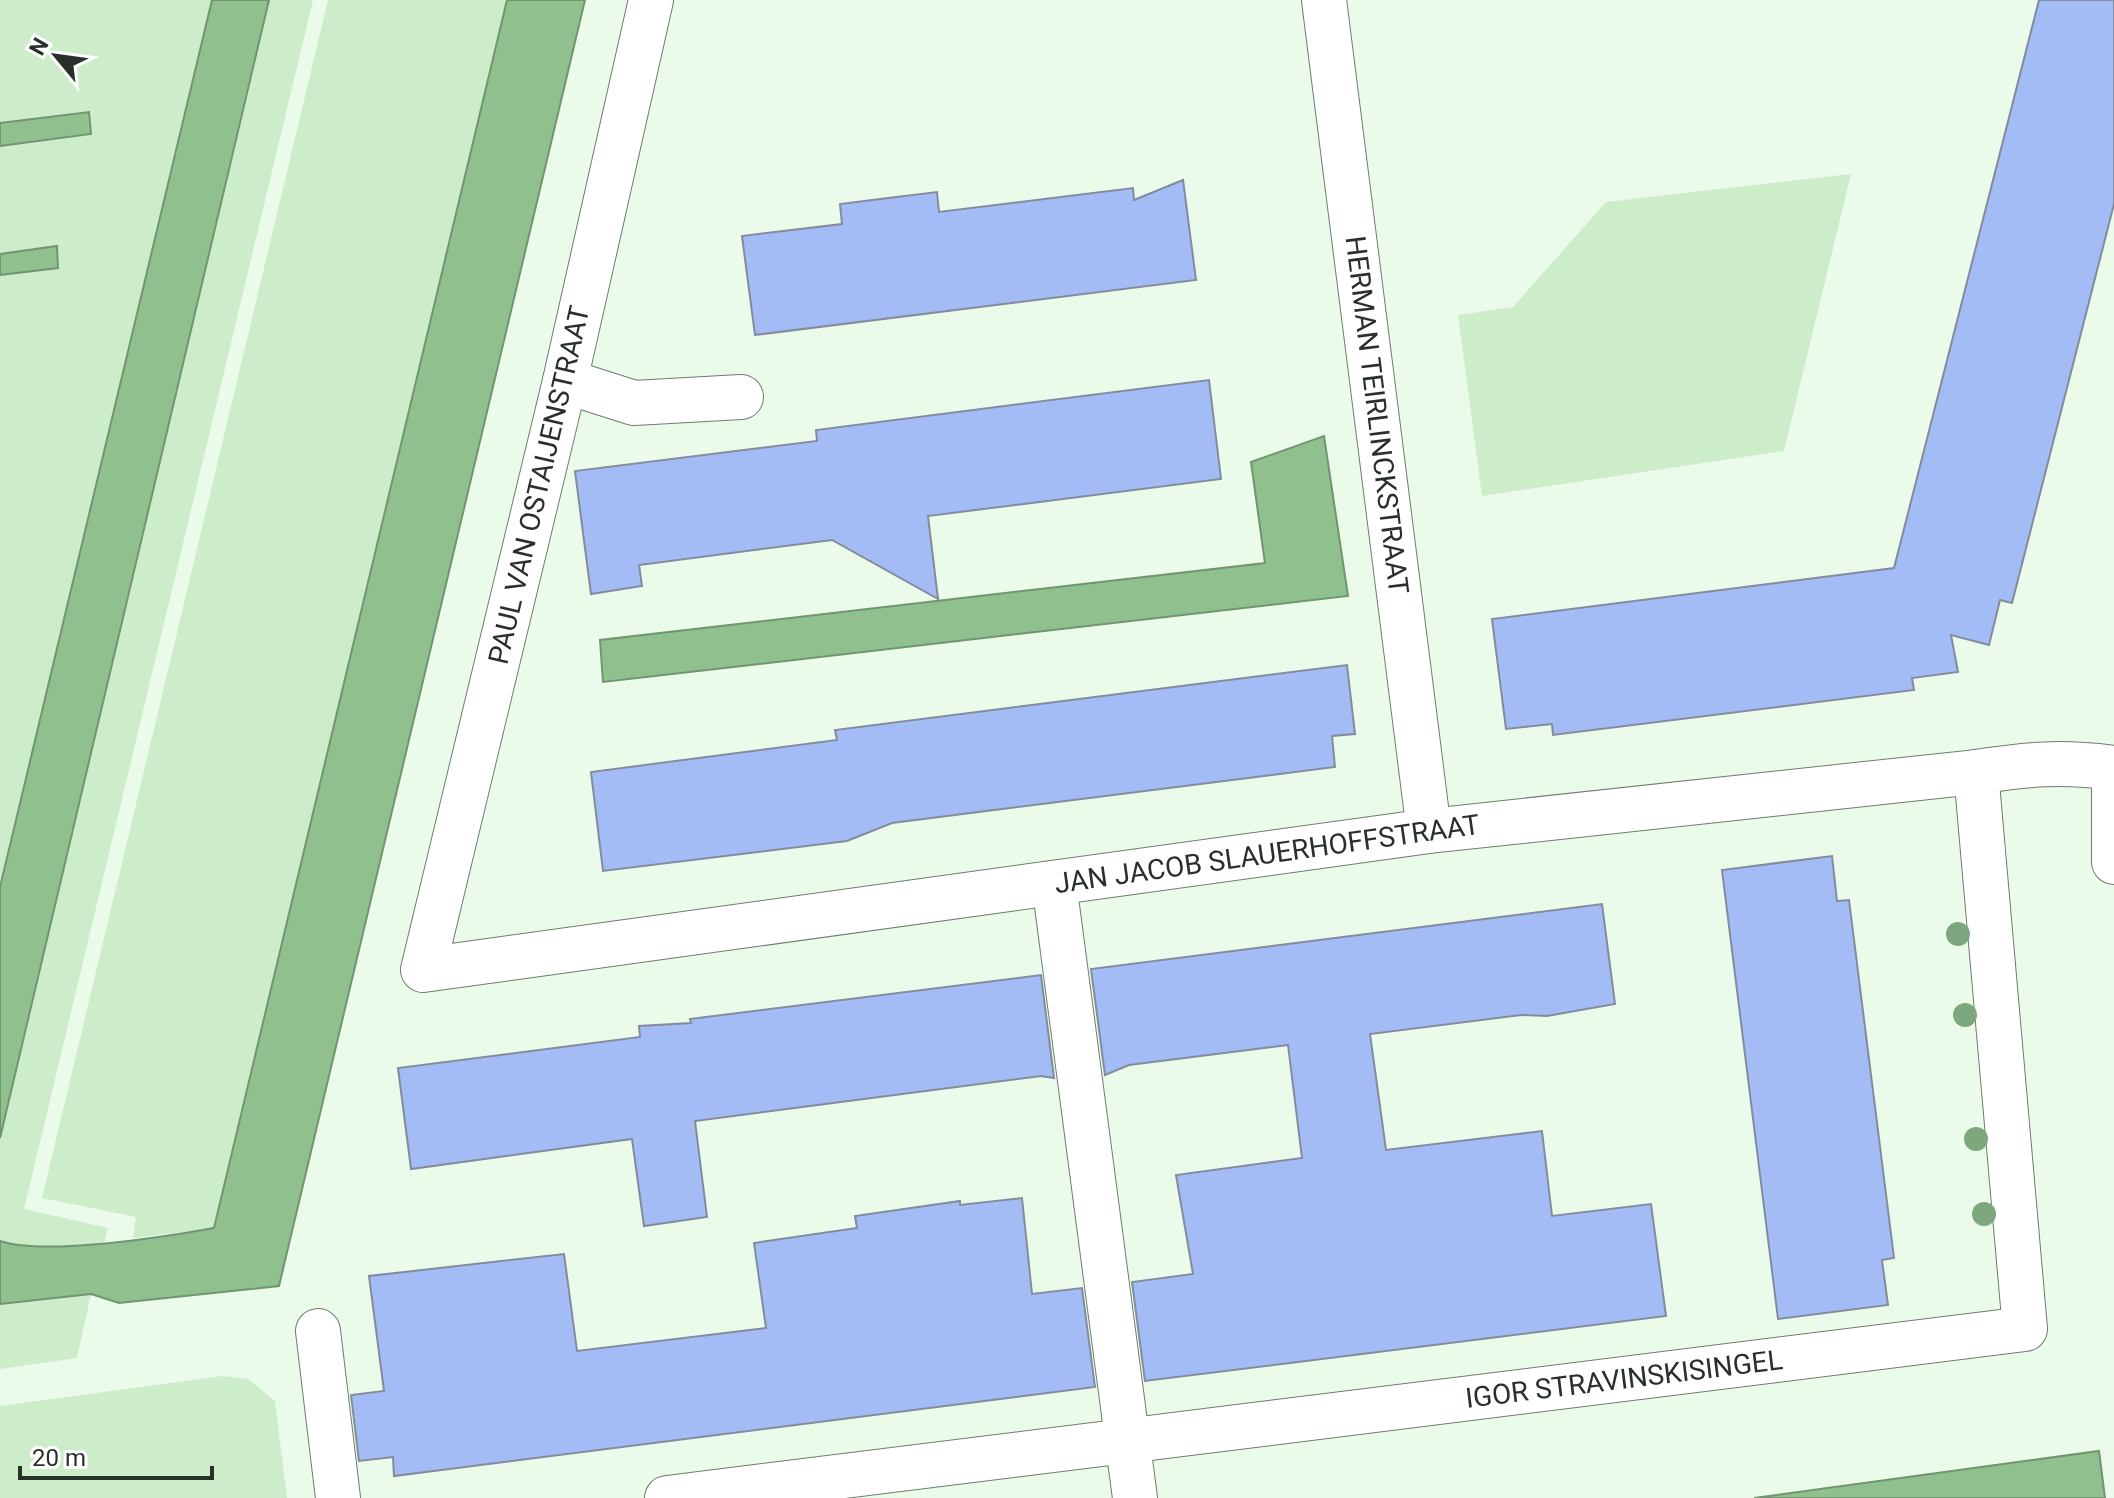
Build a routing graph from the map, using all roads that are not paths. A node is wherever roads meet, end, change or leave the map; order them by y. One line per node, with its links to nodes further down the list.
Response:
1 (651, 0): 3 (street, PAUL VAN OSTAIJENSTRAAT)
2 (1324, 0): 8 (street, HERMAN TEIRLINCKSTRAAT)
3 (565, 381): 4 (street); 11 (street, PAUL VAN OSTAIJENSTRAAT)
4 (741, 397)
5 (2114, 768): 6 (street, JAN JACOB SLAUERHOFFSTRAAT)
6 (1976, 772): 8 (street, JAN JACOB SLAUERHOFFSTRAAT); 13 (street, IGOR STRAVINSKISINGEL)
7 (2114, 786): 9 (street)
8 (1429, 831): 10 (street, JAN JACOB SLAUERHOFFSTRAAT)
9 (2114, 862)
10 (1054, 883): 11 (street, JAN JACOB SLAUERHOFFSTRAAT); 13 (street)
11 (423, 970)
12 (318, 1331): 14 (street)
13 (1128, 1440): 15 (street, IGOR STRAVINSKISINGEL); 16 (street)
14 (338, 1498)
15 (667, 1498)
16 (1135, 1498)

